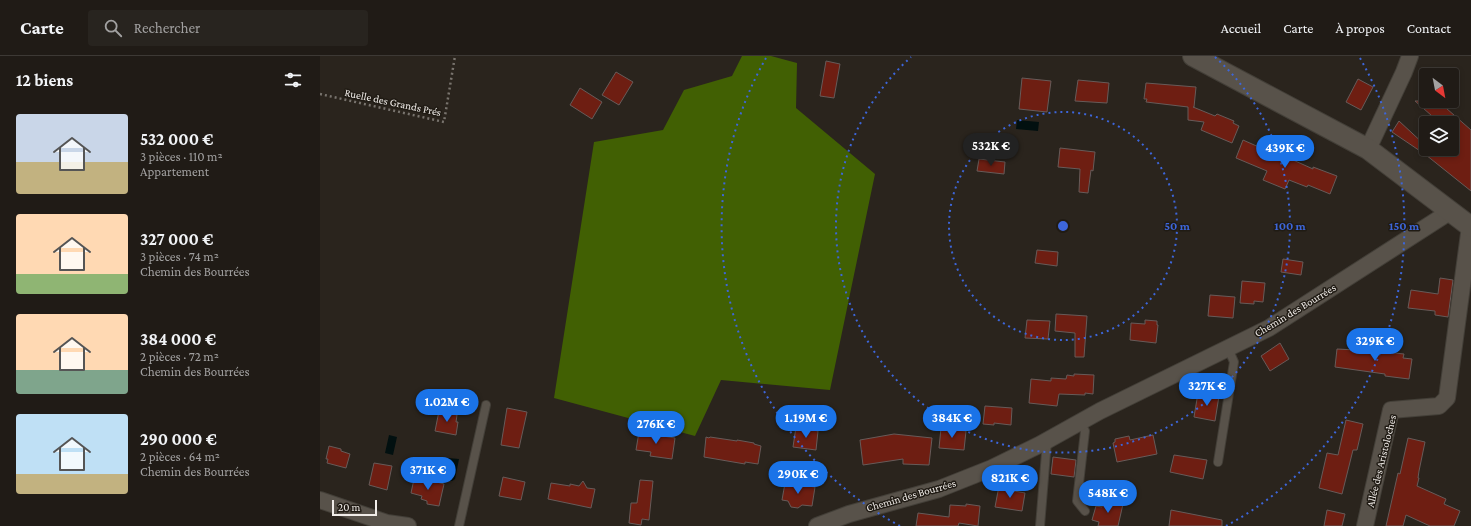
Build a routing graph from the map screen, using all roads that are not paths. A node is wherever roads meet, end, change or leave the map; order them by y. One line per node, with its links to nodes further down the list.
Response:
1 (1410, 56): 3 (street)
2 (1202, 58): 3 (street)
3 (1368, 149): 4 (street)
4 (1450, 211): 5 (street); 6 (street, Chemin des Bourrées)
5 (1470, 227): 17 (street, Allée des Aristoloches)
6 (1228, 348): 8 (street, Chemin des Bourrées); 10 (lane)
7 (486, 405): 14 (lane)
8 (1080, 422): 9 (street, Chemin des Bourrées); 12 (lane)
9 (1047, 441): 15 (street, Chemin des Bourrées); 16 (lane)
10 (1218, 462)
11 (320, 500): 13 (street)
12 (1085, 511)
13 (408, 526)
14 (459, 526)
15 (817, 526)
16 (1040, 526)
17 (1365, 526)

